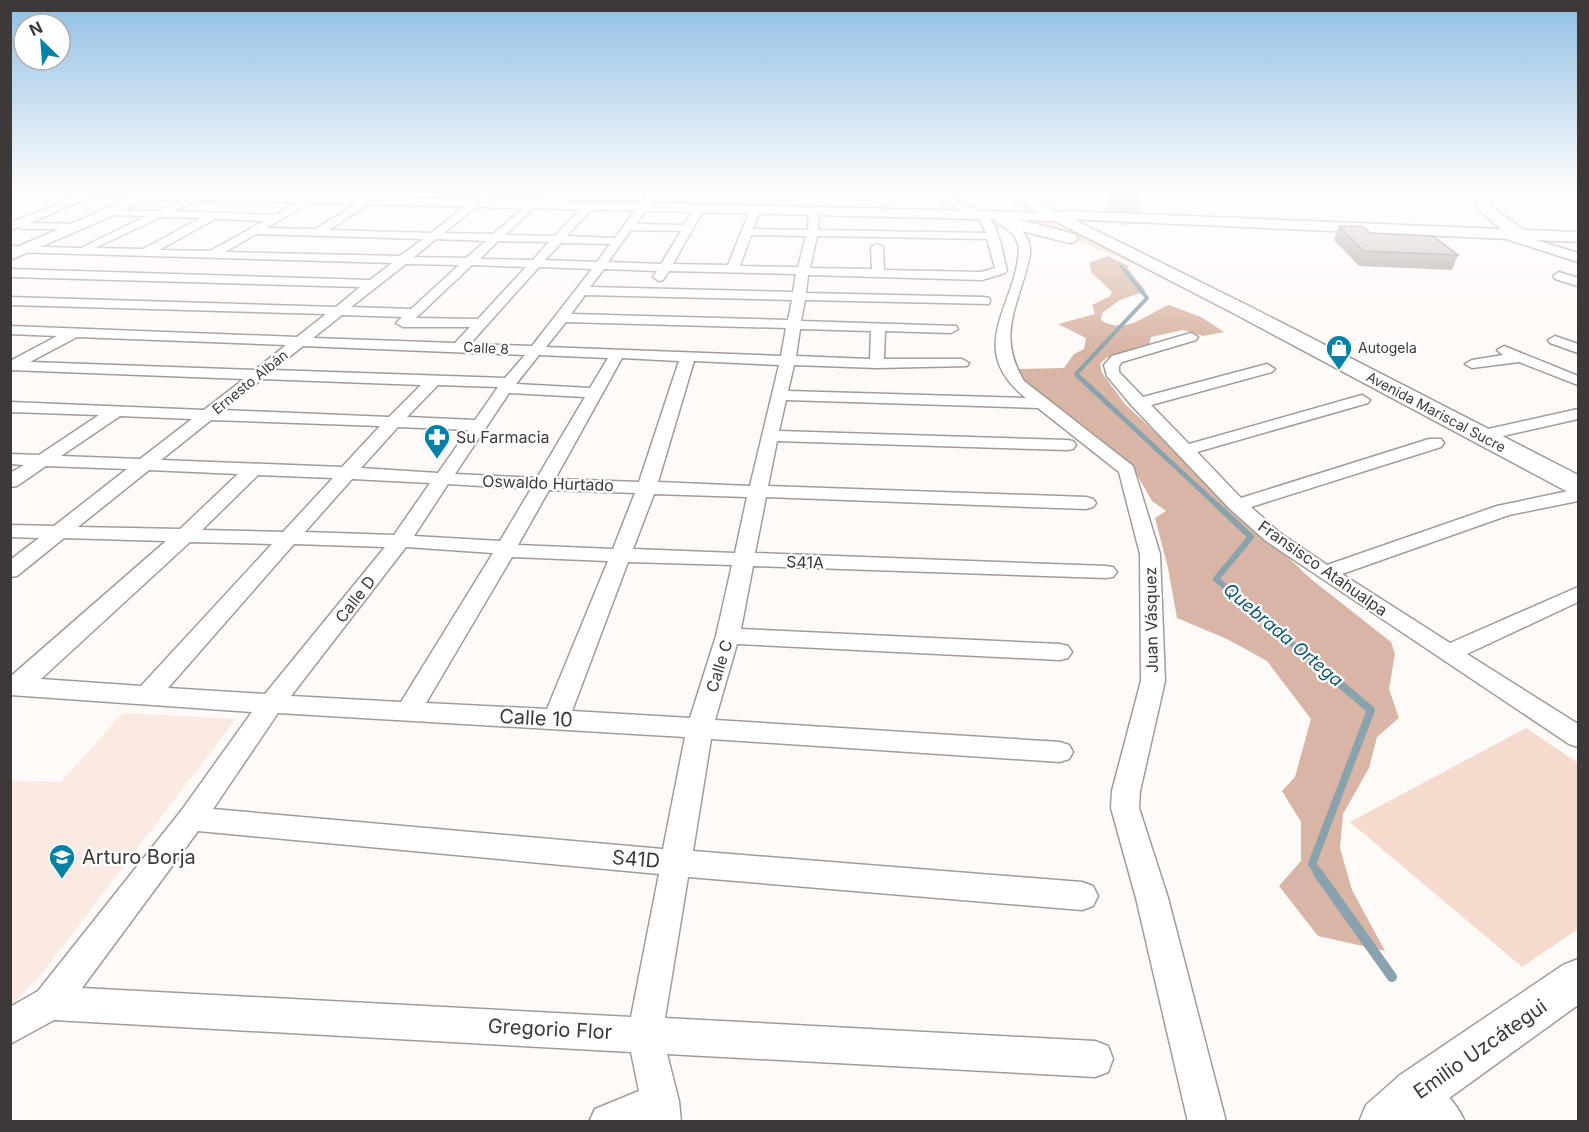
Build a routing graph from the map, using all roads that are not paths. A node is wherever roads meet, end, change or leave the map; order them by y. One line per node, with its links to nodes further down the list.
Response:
1 (96, 244): 21 (street)
2 (162, 244): 22 (street)
3 (231, 244): 24 (street)
4 (300, 244): 26 (street)
5 (423, 244): 28 (street, Ernesto Albán)
6 (489, 244): 29 (street)
7 (554, 244): 30 (street)
8 (617, 244): 31 (street, Calle D)
9 (679, 244): 33 (street)
10 (742, 244): 34 (street)
11 (809, 244): 35 (street, Calle C)
12 (1014, 244): 19 (street)
13 (1098, 244): 20 (main road)
14 (1112, 244): 20 (main road, Avenida Mariscal Sucre)
15 (1539, 244): 27 (street)
16 (1546, 244): 23 (street)
17 (878, 247): 36 (street)
18 (18, 249): 21 (street); 25 (street)
19 (1005, 249): 36 (street); 86 (street, Juan Vásquez)
20 (1122, 250): 32 (main road); 32 (main road, Avenida Mariscal Sucre)
21 (81, 251): 22 (street); 38 (street)
22 (145, 253): 24 (street)
23 (1578, 253)
24 (212, 254): 26 (street); 39 (street)
25 (10, 256)
26 (281, 256): 28 (street); 40 (street)
27 (1578, 258)
28 (403, 260): 29 (street); 42 (street, Ernesto Albán)
29 (470, 262): 30 (street); 53 (street)
30 (536, 263): 31 (street); 55 (street)
31 (600, 265): 33 (street); 43 (street, Calle D)
32 (1156, 266): 94 (main road, Avenida Mariscal Sucre); 94 (main road, Avenida Mariscal Sucre)
33 (666, 267): 34 (street); 50 (street)
34 (733, 269): 35 (street)
35 (803, 271): 36 (street); 44 (street, Calle C)
36 (879, 273): 45 (street)
37 (1578, 273): 41 (street)
38 (18, 275): 39 (street)
39 (171, 278): 40 (street); 48 (street)
40 (243, 280): 42 (street); 49 (street)
41 (1578, 282)
42 (372, 284): 51 (street, Ernesto Albán)
43 (580, 291): 50 (street); 54 (street, Calle D)
44 (800, 296): 50 (street); 52 (street); 56 (street, Calle C)
45 (879, 299): 47 (street); 52 (street)
46 (10, 301): 48 (street)
47 (984, 302)
48 (123, 305): 49 (street); 60 (street)
49 (198, 308): 51 (street); 61 (street)
50 (641, 309): 54 (street); 56 (street); 70 (street)
51 (337, 312): 53 (street); 64 (street, Ernesto Albán)
52 (841, 312): 56 (street); 57 (street)
53 (409, 317): 55 (street); 65 (street)
54 (562, 318): 68 (street, Calle D)
55 (480, 323): 66 (street)
56 (793, 324): 73 (street, Calle C)
57 (878, 327): 58 (street); 75 (street)
58 (951, 329)
59 (10, 330): 60 (street, Calle 8)
60 (75, 332): 61 (street, Calle 8); 77 (street)
61 (154, 335): 64 (street, Calle 8)
62 (1191, 337): 87 (street, Fransisco Atahualpa)
63 (1555, 340): 67 (street)
64 (301, 342): 65 (street, Calle 8); 79 (street, Ernesto Albán)
65 (380, 344): 66 (street, Calle 8)
66 (457, 346): 68 (street, Calle 8); 80 (street)
67 (1578, 349)
68 (536, 350): 70 (street, Calle 8); 82 (street, Calle D)
69 (1504, 350): 72 (street)
70 (622, 353): 71 (street, Calle 8); 83 (street)
71 (688, 356): 73 (street, Calle 8); 109 (street)
72 (1520, 357): 76 (street); 81 (street)
73 (788, 360): 75 (street, Calle 8); 84 (street, Calle C)
74 (962, 363): 75 (street, Calle 8)
75 (877, 364)
76 (1472, 364)
77 (11, 366): 79 (street)
78 (1267, 369): 87 (street)
79 (262, 373): 80 (street); 91 (street, Ernesto Albán)
80 (428, 379): 82 (street); 92 (street)
81 (1578, 381)
82 (507, 385): 83 (street); 93 (street, Calle D)
83 (595, 393): 107 (street)
84 (780, 395): 86 (street); 95 (street, Calle C)
85 (1362, 399): 98 (street)
86 (1042, 402): 148 (street, Juan Vásquez)
87 (1138, 403): 98 (street, Fransisco Atahualpa)
88 (10, 407): 89 (street)
89 (115, 412): 91 (street); 100 (street)
90 (1578, 414): 94 (street)
91 (208, 415): 92 (street); 101 (street, Ernesto Albán)
92 (394, 421): 93 (street); 104 (street)
93 (479, 425): 105 (street, Calle D)
94 (1493, 433): 102 (main road, Avenida Mariscal Sucre); 108 (main road, Avenida Mariscal Sucre)
95 (769, 436): 97 (street); 110 (street, Calle C)
96 (1435, 443): 113 (street)
97 (1066, 445)
98 (1186, 450): 113 (street, Fransisco Atahualpa)
99 (10, 459): 100 (street, Oswaldo Hurtado)
100 (42, 461): 101 (street, Oswaldo Hurtado); 106 (street)
101 (145, 466): 103 (street, Oswaldo Hurtado); 115 (street, Ernesto Albán)
102 (1578, 467)
103 (254, 469): 104 (street, Oswaldo Hurtado); 116 (street)
104 (348, 473): 105 (street, Oswaldo Hurtado); 117 (street)
105 (443, 478): 107 (street, Oswaldo Hurtado); 118 (street, Calle D)
106 (10, 482)
107 (541, 484): 109 (street, Oswaldo Hurtado); 119 (street)
108 (1578, 486)
109 (647, 487): 110 (street, Oswaldo Hurtado); 120 (street)
110 (757, 492): 112 (street, Oswaldo Hurtado); 121 (street, Calle C)
111 (1578, 495): 124 (street)
112 (1086, 503)
113 (1237, 505): 124 (street, Fransisco Atahualpa)
114 (10, 531): 115 (street, S41A)
115 (60, 532): 116 (street, S41A); 122 (street, Ernesto Albán)
116 (184, 536): 117 (street, S41A); 129 (street)
117 (290, 538): 118 (street, S41A); 130 (street)
118 (400, 541): 119 (street, S41A); 131 (street, Calle D)
119 (505, 549): 120 (street, S41A); 132 (street)
120 (620, 555): 121 (street, S41A); 133 (street)
121 (744, 560): 123 (street, S41A); 126 (street, Calle C)
122 (10, 572)
123 (1106, 572)
124 (1325, 573): 128 (street, Fransisco Atahualpa)
125 (1578, 594): 128 (street)
126 (728, 636): 127 (street); 134 (street, Calle C)
127 (1060, 652)
128 (1449, 653): 135 (street, Fransisco Atahualpa)
129 (14, 686): 130 (street, Calle 10)
130 (148, 694): 131 (street, Calle 10)
131 (271, 705): 132 (street, Calle 10); 137 (street, Calle D)
132 (410, 710): 133 (street, Calle 10)
133 (556, 719): 134 (street, Calle 10)
134 (700, 728): 136 (street, Calle 10); 138 (street, Calle C)
135 (1578, 737)
136 (1060, 752)
137 (191, 819): 138 (street, S41D); 141 (street, Calle D)
138 (675, 863): 139 (street, S41D); 143 (street, Calle C)
139 (1082, 896)
140 (1578, 980): 145 (street, Emilio Uzcátegui)
141 (51, 1003): 142 (street); 143 (street, Gregorio Flor)
142 (10, 1027)
143 (645, 1034): 144 (street, Gregorio Flor); 146 (street, Calle C)
144 (1095, 1059)
145 (1432, 1107): 149 (street, Emilio Uzcátegui)
146 (661, 1111): 147 (street)
147 (608, 1122)
148 (1207, 1122)
149 (1383, 1122)

